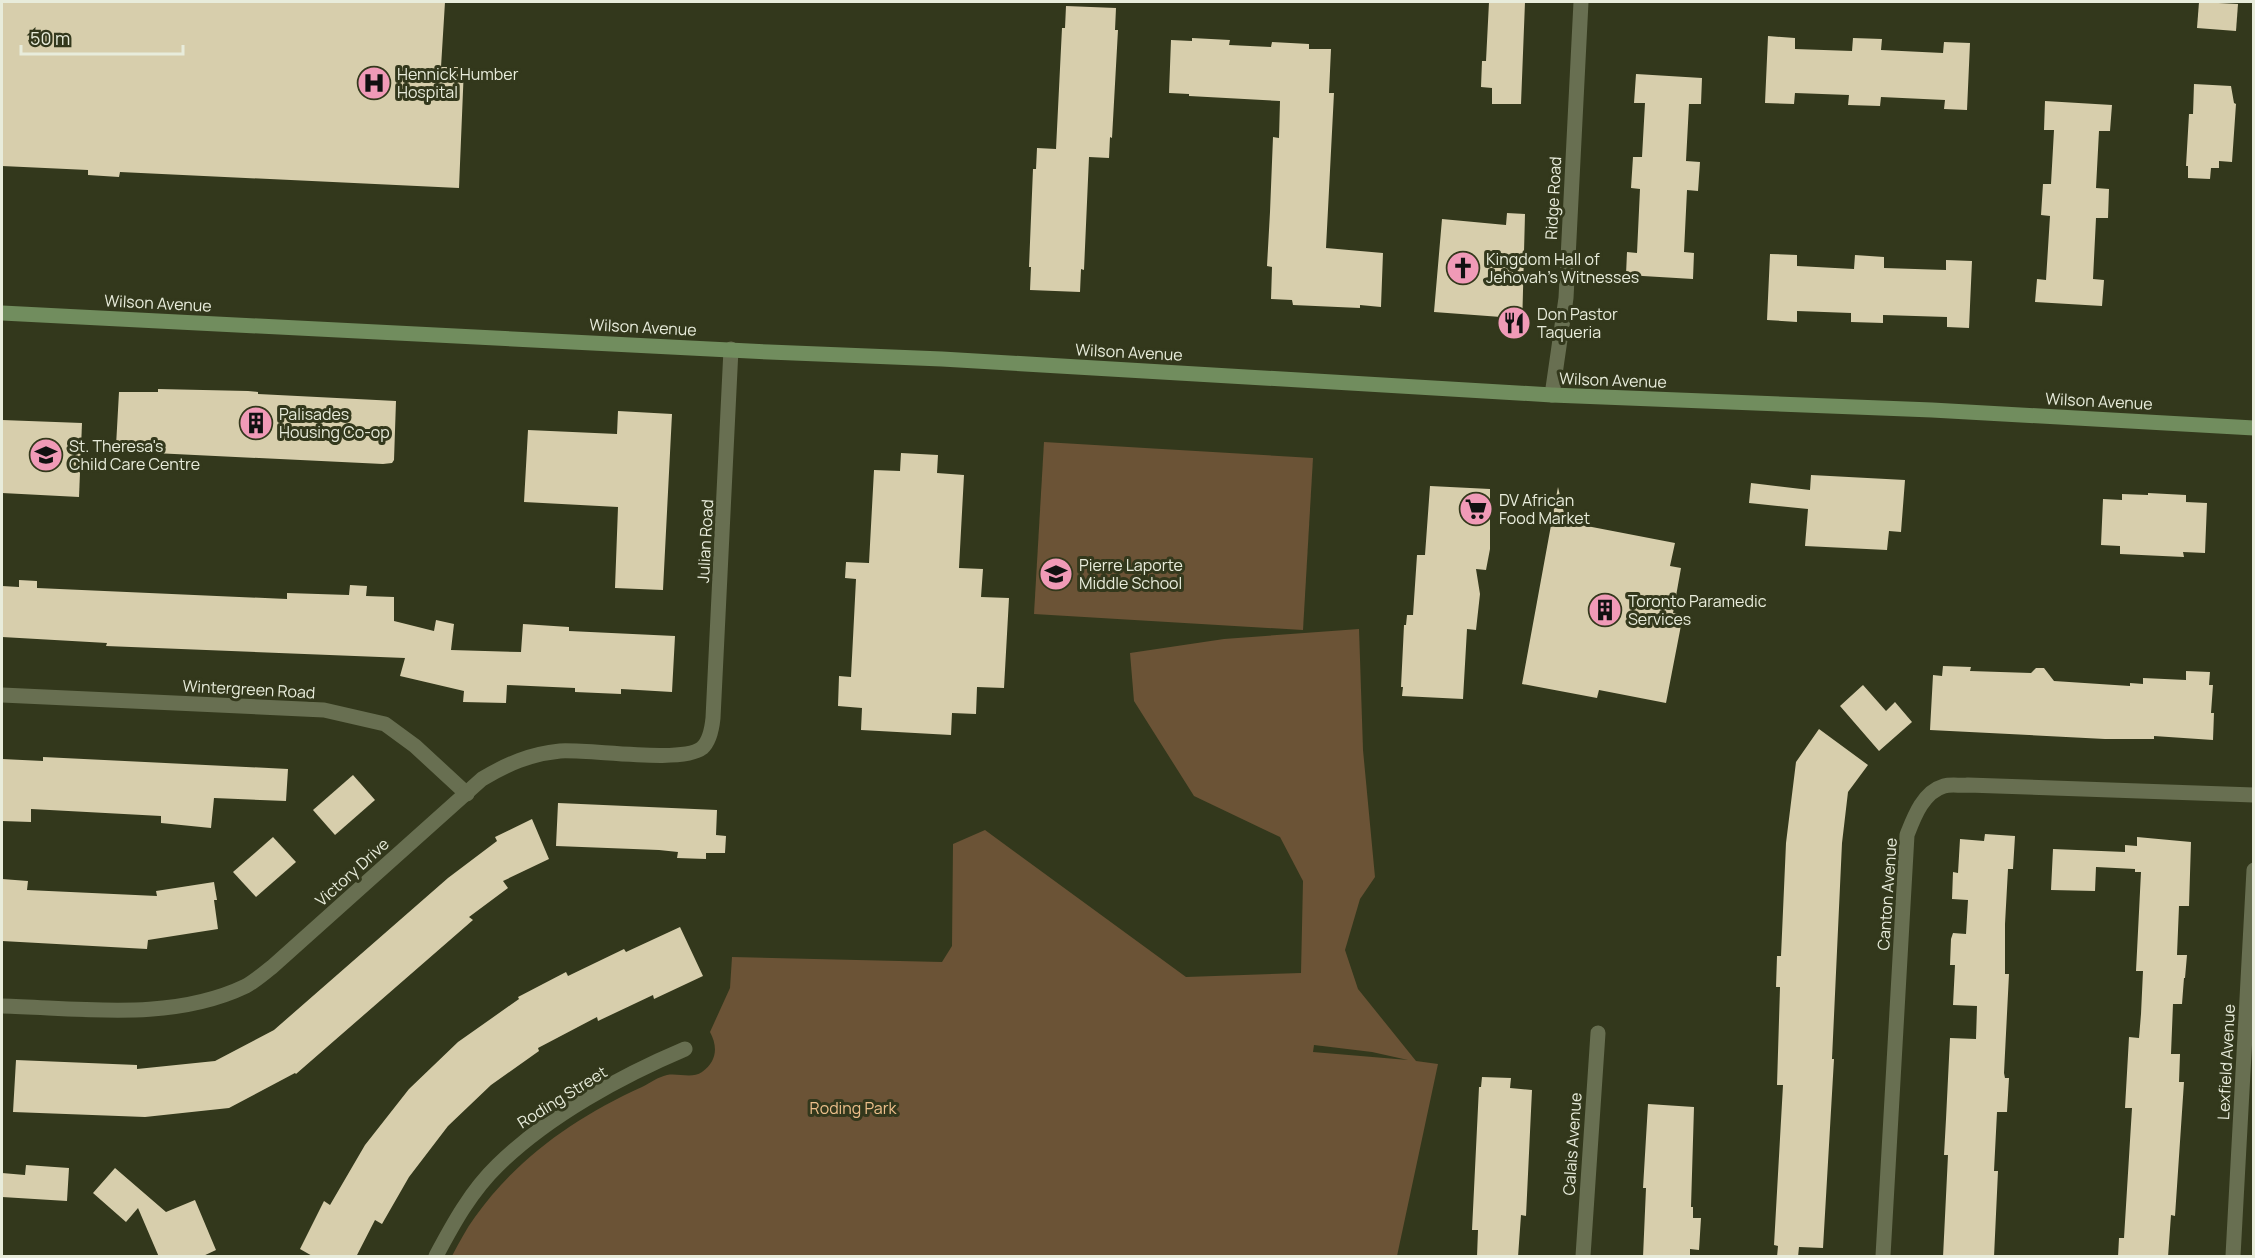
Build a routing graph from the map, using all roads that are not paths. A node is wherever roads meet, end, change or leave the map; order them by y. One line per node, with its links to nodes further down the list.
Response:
1 (1581, 2): 4 (street, Ridge Road)
2 (2, 313): 3 (main road, Wilson Avenue)
3 (731, 349): 4 (main road, Wilson Avenue); 7 (street, Julian Road)
4 (1552, 395): 5 (main road, Wilson Avenue)
5 (2253, 428)
6 (2, 695): 8 (street, Wintergreen Road)
7 (711, 733): 8 (street, Victory Drive)
8 (467, 794): 11 (street, Victory Drive)
9 (2253, 795): 16 (street, Canton Avenue)
10 (2253, 870): 17 (street, Lexfield Avenue)
11 (2, 1006)
12 (1598, 1033): 15 (street, Calais Avenue)
13 (685, 1049): 14 (street, Roding Street)
14 (436, 1257)
15 (1583, 1257)
16 (1883, 1257)
17 (2233, 1257)

